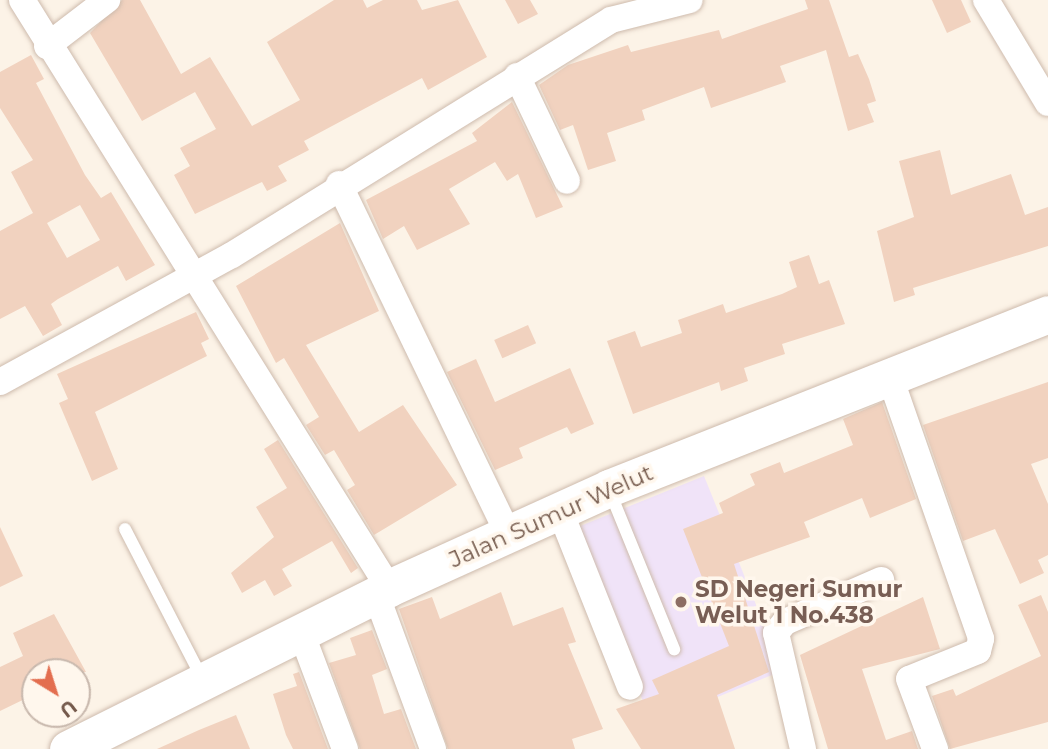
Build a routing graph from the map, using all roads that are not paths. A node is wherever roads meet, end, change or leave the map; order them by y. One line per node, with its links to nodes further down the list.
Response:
1 (22, 0): 5 (street)
2 (107, 0): 5 (street)
3 (691, 0): 6 (street)
4 (986, 0): 7 (street)
5 (47, 46): 10 (street)
6 (517, 76): 8 (street); 9 (street)
7 (1048, 103)
8 (568, 181)
9 (339, 184): 10 (street); 17 (street)
10 (197, 274): 13 (street); 19 (street)
11 (1048, 314): 12 (street, Jalan Sumur Welut)
12 (890, 377): 14 (street, Jalan Sumur Welut); 28 (street)
13 (0, 382)
14 (609, 488): 15 (street, Jalan Sumur Welut); 21 (lane)
15 (561, 511): 17 (street, Jalan Sumur Welut); 23 (street)
16 (125, 529): 22 (lane)
17 (509, 536): 19 (street, Jalan Sumur Welut)
18 (881, 580): 27 (street)
19 (383, 591): 20 (street, Jalan Sumur Welut); 26 (street)
20 (301, 632): 22 (street, Jalan Sumur Welut); 25 (street)
21 (674, 649)
22 (202, 678): 24 (street, Jalan Sumur Welut)
23 (630, 687)
24 (68, 749)
25 (345, 749)
26 (433, 749)
27 (803, 749)
28 (935, 749)

